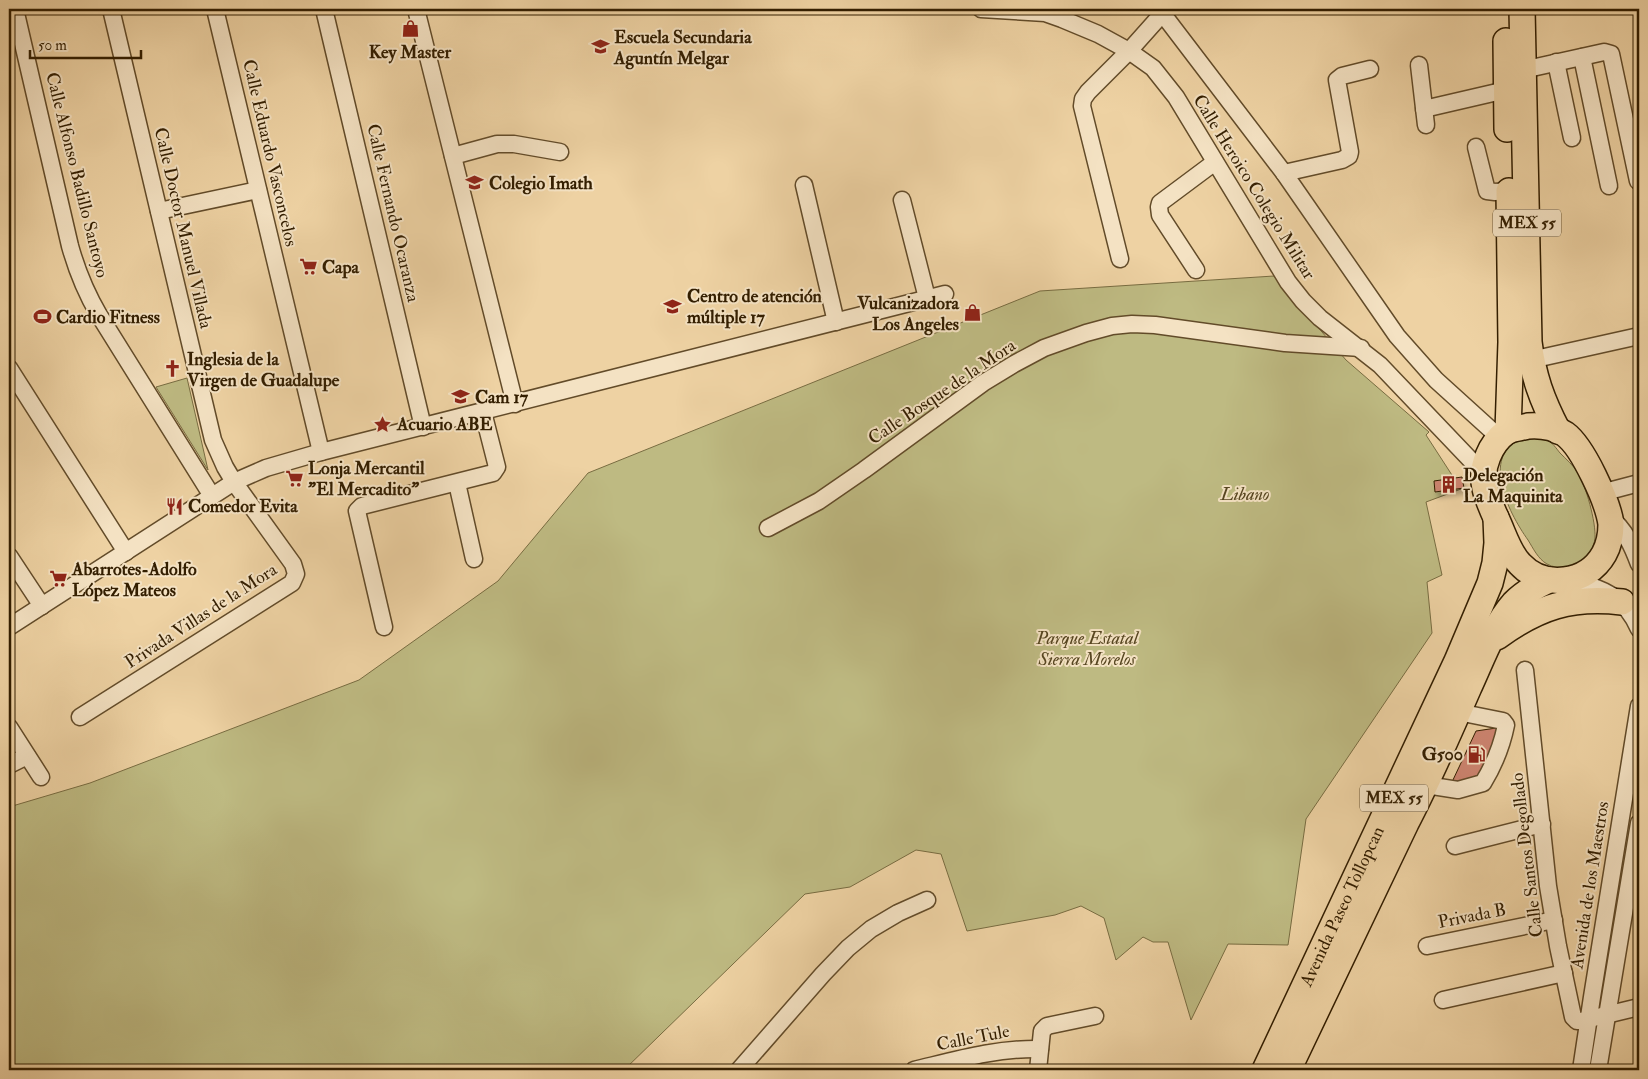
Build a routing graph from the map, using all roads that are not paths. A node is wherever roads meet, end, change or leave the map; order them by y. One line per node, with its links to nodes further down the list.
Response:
1 (15, 9): 50 (street, Calle Alfonso Badillo Santoyo)
2 (112, 9): 30 (street, Calle Doctor Manuel Villada)
3 (215, 9): 27 (street, Calle Eduardo Vasconcelos)
4 (324, 9): 42 (street, Calle Fernando Ocaranza)
5 (416, 9): 21 (street)
6 (981, 9): 10 (street, Calle Heroico Colegio Militar)
7 (1505, 9): 17 (highway, MEX 55)
8 (1522, 9): 16 (highway, MEX 55)
9 (1156, 10): 11 (street); 23 (street, Calle Heroico Colegio Militar)
10 (1047, 11): 11 (street, Calle Heroico Colegio Militar)
11 (1129, 51): 22 (street, Calle Heroico Colegio Militar); 31 (street)
12 (1582, 57): 13 (street); 24 (street); 26 (street)
13 (1556, 62): 16 (street); 18 (street)
14 (1418, 65): 17 (street)
15 (1370, 69): 23 (street)
16 (1523, 70): 38 (highway, MEX 55)
17 (1506, 90): 28 (highway, MEX 55)
18 (1572, 138)
19 (1476, 148): 28 (street)
20 (560, 152): 21 (street)
21 (453, 156): 40 (street)
22 (1215, 162): 32 (street); 37 (street, Calle Heroico Colegio Militar)
23 (1284, 173): 44 (street, Calle Heroico Colegio Militar)
24 (1638, 181)
25 (804, 184): 35 (street)
26 (1609, 186)
27 (258, 190): 30 (street); 45 (street, Calle Eduardo Vasconcelos)
28 (1509, 191): 44 (highway, MEX 55)
29 (902, 200): 34 (street)
30 (159, 211): 47 (street, Calle Doctor Manuel Villada)
31 (1120, 259)
32 (1196, 270)
33 (945, 294): 34 (street)
34 (927, 298): 35 (street)
35 (836, 322): 40 (street)
36 (1639, 336): 38 (street)
37 (1361, 348): 46 (street, Calle Heroico Colegio Militar); 53 (street, Calle Bosque de la Mora)
38 (1531, 360): 43 (highway, MEX 55)
39 (9, 368): 54 (street)
40 (515, 404): 41 (street)
41 (484, 412): 42 (street); 48 (street)
42 (423, 427): 45 (street)
43 (1558, 431): 44 (highway); 51 (highway)
44 (1504, 435): 46 (highway)
45 (321, 452): 47 (street)
46 (1483, 473): 52 (highway)
47 (234, 482): 50 (street); 68 (street, Privada Villas de la Mora)
48 (457, 483): 56 (street); 62 (street)
49 (1639, 483): 51 (street)
50 (212, 496): 54 (street)
51 (1605, 505): 57 (street); 58 (highway)
52 (1496, 518): 58 (highway); 90 (highway, Avenida Paseo Tollopcan / MEX 55)
53 (768, 528)
54 (126, 552): 60 (street)
55 (9, 556): 60 (street)
56 (474, 559)
57 (1639, 564)
58 (1559, 580): 59 (street); 64 (highway, Avenida Paseo Tollopcan / MEX 55)
59 (1622, 602): 63 (street); 64 (highway)
60 (42, 606): 61 (street)
61 (9, 627)
62 (384, 627)
63 (1639, 629)
64 (1489, 643): 67 (highway, Avenida Paseo Tollopcan / MEX 55)
65 (1524, 670): 75 (street, Calle Santos Degollado)
66 (1639, 706): 85 (street, Avenida de los Maestros)
67 (1458, 712): 73 (highway, Avenida Paseo Tollopcan / MEX 55); 73 (street)
68 (80, 717)
69 (11, 736): 70 (street)
70 (26, 756): 71 (street); 72 (street)
71 (9, 765)
72 (41, 777)
73 (1426, 785): 91 (highway, Avenida Paseo Tollopcan / MEX 55)
74 (1639, 823): 83 (street)
75 (1542, 824): 76 (street); 78 (street, Calle Santos Degollado)
76 (1455, 846)
77 (927, 900): 87 (street)
78 (1554, 920): 79 (street, Privada B); 80 (street, Calle Santos Degollado)
79 (1428, 946)
80 (1564, 973): 81 (street); 85 (street, Calle Santos Degollado)
81 (1443, 1000)
82 (1639, 1007): 83 (street)
83 (1606, 1015): 85 (street); 93 (street)
84 (1096, 1016): 86 (street)
85 (1588, 1019): 92 (street, Avenida de los Maestros)
86 (1040, 1049): 88 (street, Calle Tule); 89 (street)
87 (738, 1070)
88 (914, 1070)
89 (1038, 1070)
90 (1265, 1070)
91 (1288, 1070)
92 (1581, 1070)
93 (1598, 1070)

